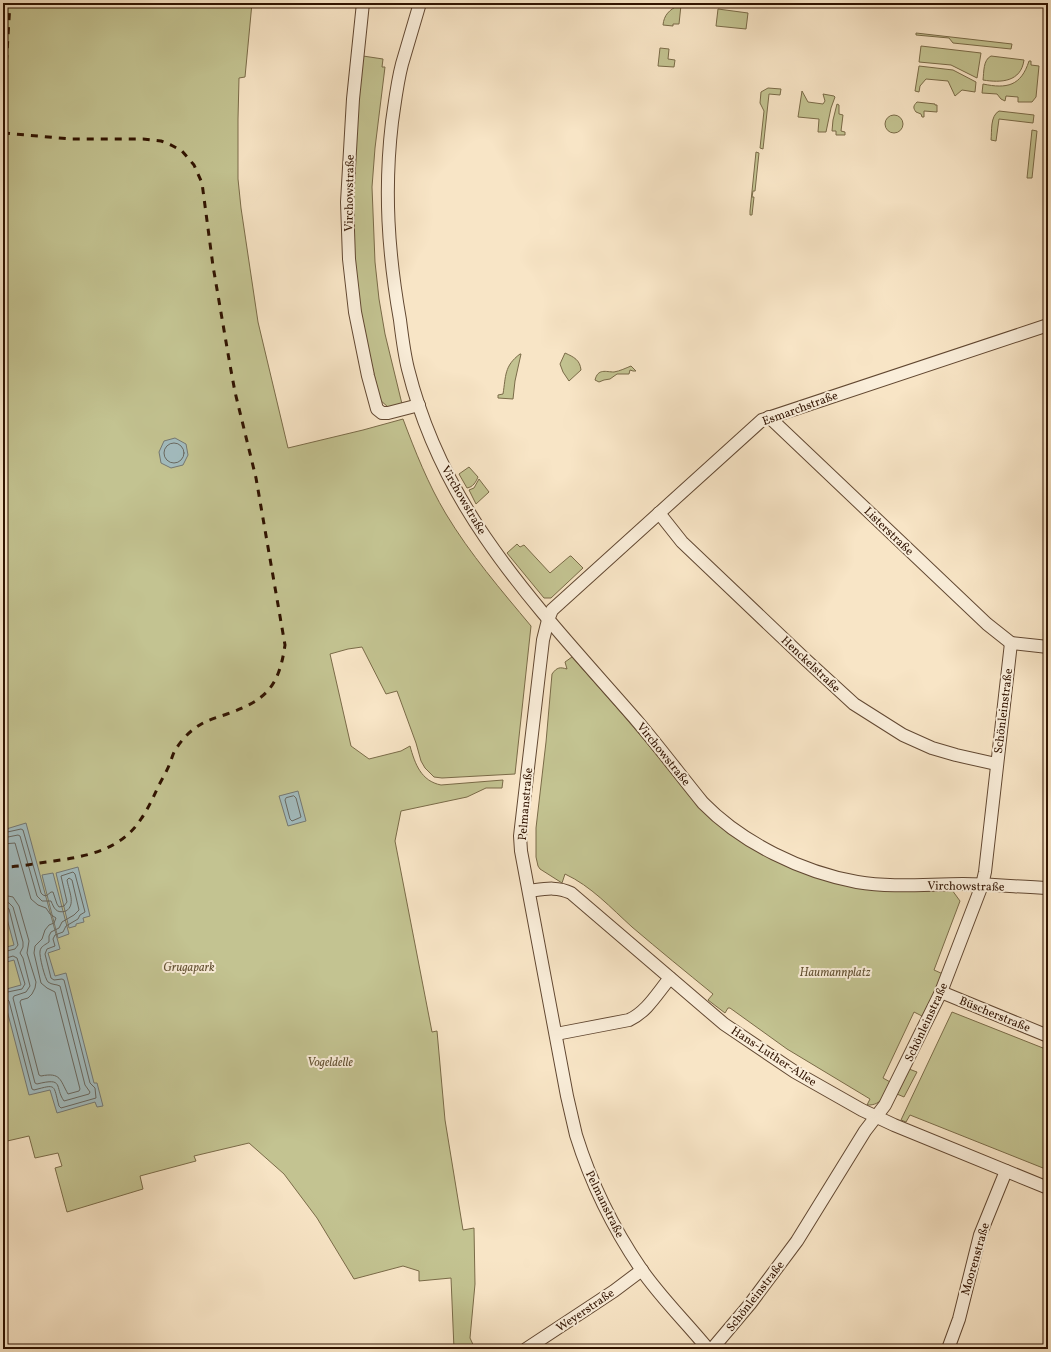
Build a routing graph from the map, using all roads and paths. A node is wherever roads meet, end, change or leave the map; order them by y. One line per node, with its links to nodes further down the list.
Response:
1 (363, 3): 4 (street, Virchowstraße)
2 (420, 3): 4 (street, Virchowstraße)
3 (1048, 325): 5 (street, Esmarchstraße)
4 (419, 405): 7 (street, Virchowstraße)
5 (769, 417): 6 (street, Esmarchstraße); 8 (street, Listerstraße)
6 (659, 513): 7 (street, Esmarchstraße); 10 (street, Henckelstraße)
7 (548, 620): 11 (street, Virchowstraße); 13 (street, Pelmanstraße)
8 (1011, 643): 9 (street); 10 (street, Schönleinstraße)
9 (1048, 647)
10 (996, 764): 11 (street, Schönleinstraße)
11 (982, 884): 12 (street, Virchowstraße); 15 (street, Schönleinstraße)
12 (1048, 888)
13 (529, 891): 14 (street, Hans-Luther-Allee); 16 (street, Pelmanstraße)
14 (670, 978): 16 (street); 18 (street, Hans-Luther-Allee)
15 (941, 992): 17 (street, Büscherstraße); 18 (street, Schönleinstraße)
16 (556, 1034): 21 (street, Pelmanstraße)
17 (1048, 1036)
18 (876, 1116): 19 (street, Hans-Luther-Allee); 24 (street, Schönleinstraße)
19 (1006, 1171): 20 (street, Hans-Luther-Allee); 25 (street, Moorenstraße)
20 (1048, 1188)
21 (642, 1270): 22 (street, Weyerstraße); 23 (street, Pelmanstraße)
22 (526, 1349)
23 (708, 1349)
24 (712, 1349)
25 (948, 1349)

